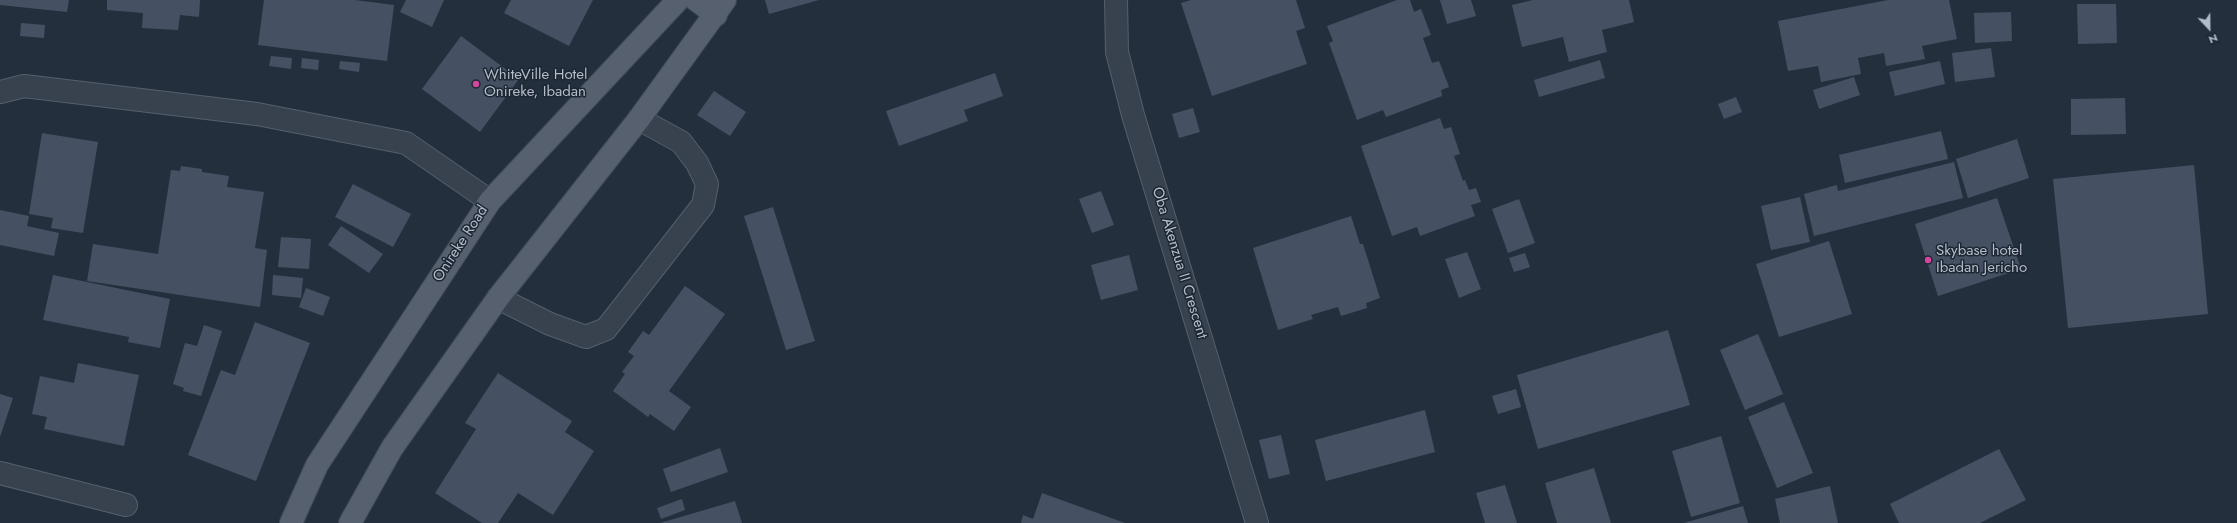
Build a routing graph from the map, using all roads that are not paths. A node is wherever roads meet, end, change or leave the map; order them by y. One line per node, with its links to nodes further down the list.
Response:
1 (678, 0): 7 (main road, Onireke Road)
2 (696, 0): 4 (main road)
3 (1116, 0): 13 (street, Oba Akenzua II Crescent)
4 (721, 8): 6 (main road)
5 (0, 92): 7 (street)
6 (639, 119): 8 (main road); 8 (street)
7 (490, 201): 11 (main road, Onireke Road)
8 (498, 298): 12 (main road)
9 (0, 473): 10 (street)
10 (126, 505)
11 (291, 523)
12 (350, 523)
13 (1257, 523)

